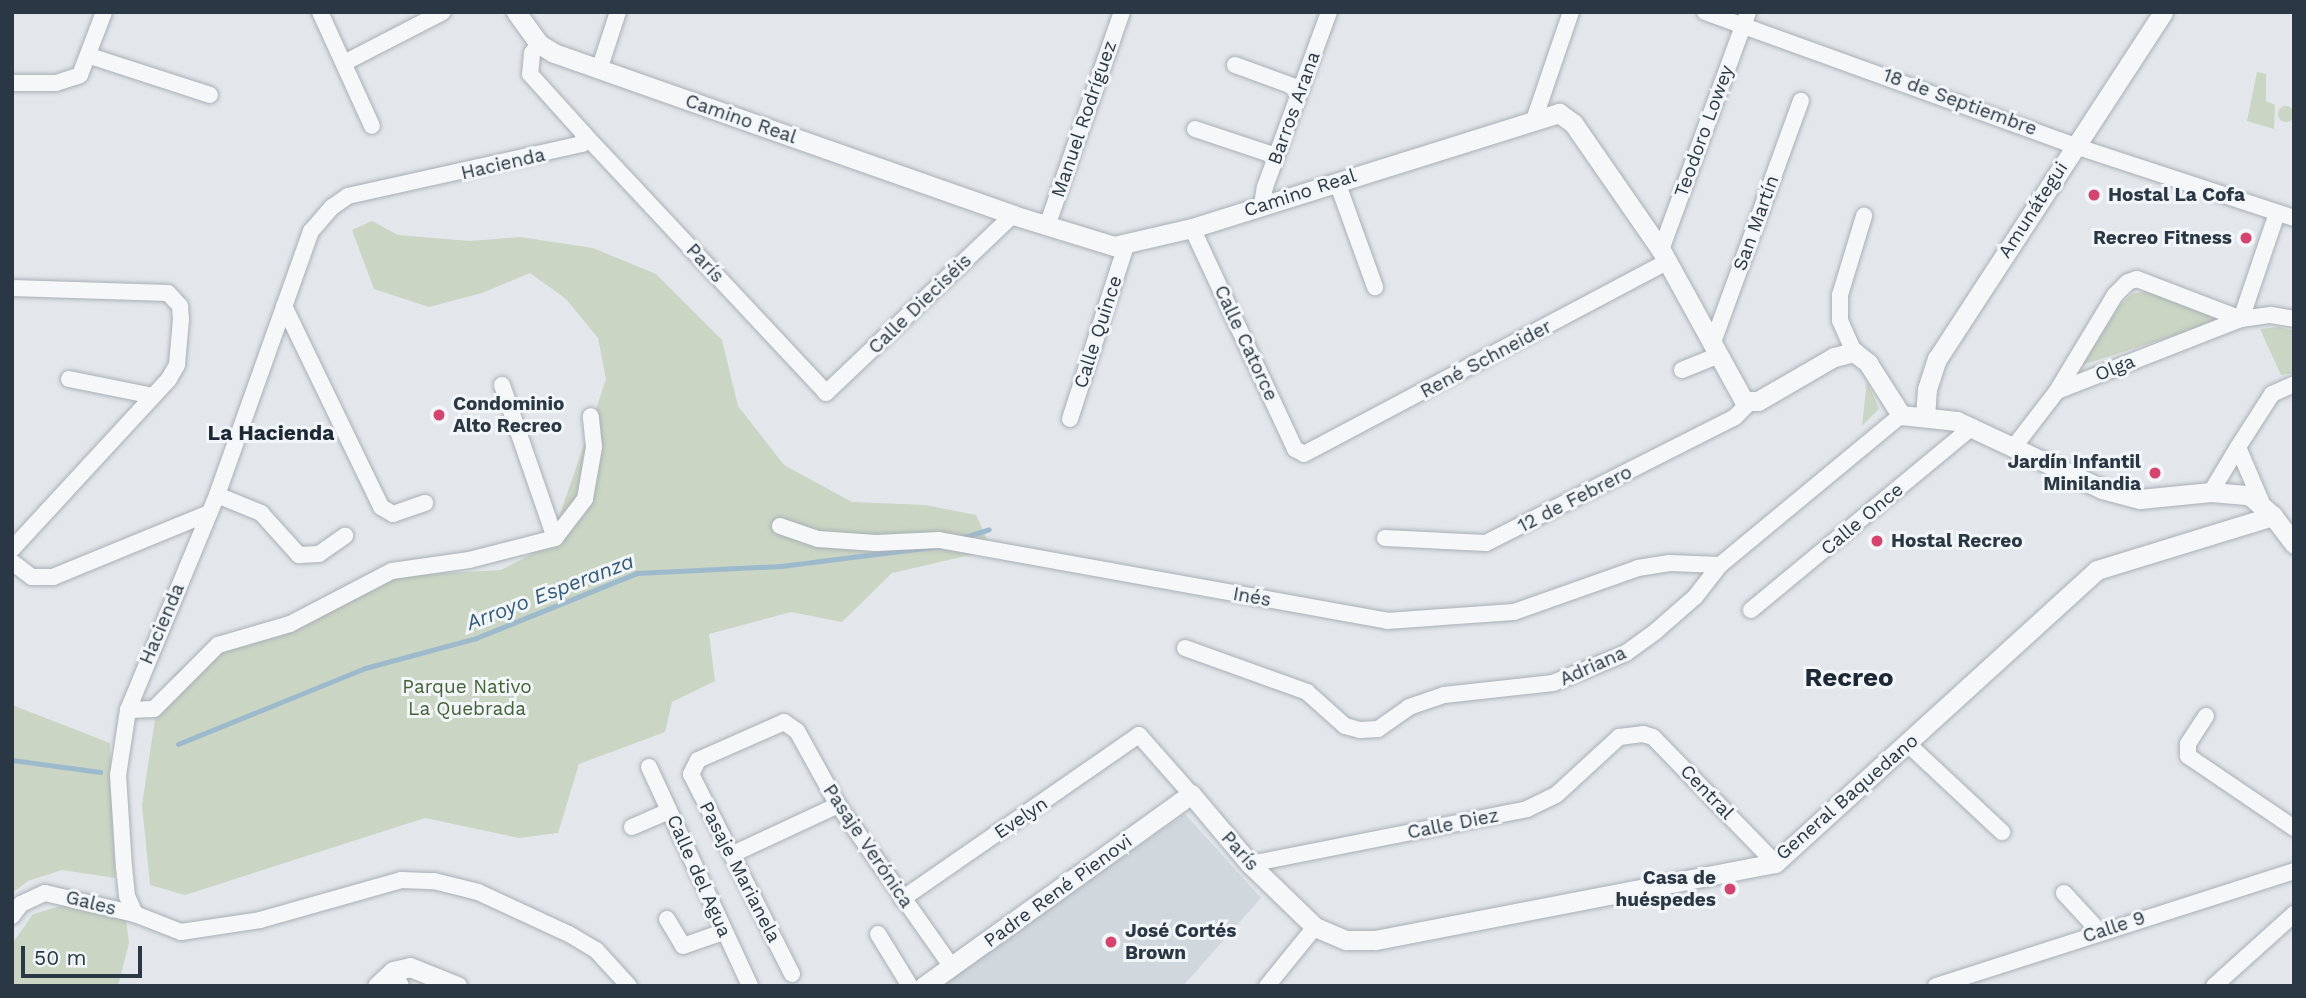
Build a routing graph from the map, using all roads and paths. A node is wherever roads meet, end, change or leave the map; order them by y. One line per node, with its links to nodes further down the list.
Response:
1 (104, 12): 13 (street)
2 (320, 12): 14 (street)
3 (443, 12): 14 (street)
4 (516, 12): 12 (street)
5 (618, 12): 16 (street)
6 (1122, 12): 33 (street, Manuel Rodríguez)
7 (1329, 12): 18 (street, Barros Arana)
8 (1571, 12): 21 (street)
9 (1705, 12): 11 (street, 18 de Septiembre)
10 (2162, 12): 25 (street, Amunátegui)
11 (1745, 19): 25 (street, 18 de Septiembre); 36 (street, Teodoro Lowey)
12 (538, 44): 16 (street, Camino Real); 24 (street)
13 (90, 56): 17 (street); 19 (street)
14 (344, 62): 22 (street)
15 (1235, 65): 18 (street)
16 (599, 70): 30 (street, Camino Real)
17 (12, 83)
18 (1301, 89): 26 (street, Barros Arana)
19 (211, 95)
20 (1801, 101): 42 (street, San Martín)
21 (1535, 117): 27 (street, Camino Real); 36 (street, Camino Real)
22 (372, 126)
23 (1195, 128): 26 (street)
24 (584, 134): 39 (street, Hacienda); 49 (street, París)
25 (2075, 146): 29 (street, 18 de Septiembre); 54 (street, Amunátegui)
26 (1276, 156): 28 (street, Barros Arana)
27 (1337, 182): 28 (street, Camino Real); 38 (street)
28 (1262, 205): 34 (street, Camino Real)
29 (2277, 213): 32 (street, 18 de Septiembre); 40 (street)
30 (1013, 215): 33 (street, Camino Real); 49 (street, Calle Dieciséis)
31 (1864, 216): 43 (street)
32 (2294, 218)
33 (1047, 226): 35 (street, Camino Real)
34 (1192, 228): 35 (street, Camino Real); 59 (street, Calle Catorce)
35 (1126, 246): 55 (street, Calle Quince)
36 (1664, 256): 42 (street, Camino Real); 59 (street, René Schneider)
37 (12, 288): 50 (street)
38 (1374, 288)
39 (284, 306): 61 (street, Hacienda); 62 (street)
40 (2241, 318): 41 (street, Olga); 48 (street, Olga); 48 (street)
41 (2294, 320)
42 (1714, 350): 44 (street); 51 (street, Camino Real)
43 (1854, 352): 51 (street); 52 (street)
44 (1682, 370)
45 (69, 379): 50 (street)
46 (2294, 384): 57 (street)
47 (502, 385): 67 (street)
48 (2057, 391): 58 (street)
49 (826, 393)
50 (153, 396): 70 (street)
51 (1750, 402): 68 (street, 12 de Febrero)
52 (1901, 415): 54 (street); 72 (street, Adriana)
53 (591, 416): 67 (street)
54 (1925, 417): 56 (street)
55 (1070, 419)
56 (1972, 427): 58 (street); 73 (street, Calle Once)
57 (2238, 447): 60 (street); 63 (street)
58 (2013, 449): 60 (street)
59 (1304, 454)
60 (2211, 492): 63 (street)
61 (217, 495): 64 (street, Hacienda); 66 (street)
62 (425, 503)
63 (2268, 511): 69 (street); 79 (street, General Baquedano)
64 (209, 513): 71 (street); 75 (street, Hacienda)
65 (780, 526): 72 (street, Inés)
66 (345, 536)
67 (555, 538): 75 (street)
68 (1385, 538)
69 (2294, 544)
70 (14, 546)
71 (12, 562)
72 (1720, 565): 74 (street, Adriana)
73 (1751, 610)
74 (1185, 648)
75 (128, 710): 94 (street, Hacienda)
76 (2206, 716): 86 (street)
77 (1632, 734): 89 (street, Central); 90 (street, Calle Diez)
78 (1139, 735): 82 (street, París); 93 (street, Evelyn)
79 (1908, 744): 87 (street); 89 (street, General Baquedano)
80 (649, 766): 84 (street, Calle del Agua)
81 (691, 768): 83 (street, Pasaje Verónica); 88 (street, Pasaje Marianela)
82 (1191, 794): 90 (street, París); 103 (street, Padre René Pienovi)
83 (838, 805): 88 (street); 93 (street, Pasaje Verónica)
84 (669, 811): 85 (street); 100 (street, Calle del Agua)
85 (632, 827)
86 (2294, 828)
87 (2002, 832)
88 (733, 854): 104 (street, Pasaje Marianela)
89 (1775, 863): 102 (street, General Baquedano)
90 (1250, 864): 98 (street, París)
91 (2294, 871): 99 (street, Calle 9)
92 (2064, 892): 99 (street)
93 (902, 899): 103 (street, Pasaje Verónica)
94 (135, 914): 96 (street, Gales); 108 (street)
95 (2294, 914): 114 (street)
96 (12, 916)
97 (667, 919): 100 (street)
98 (1315, 927): 102 (street, París); 112 (street)
99 (2099, 931): 113 (street, Calle 9)
100 (723, 932): 109 (street, Calle del Agua)
101 (878, 934): 110 (street)
102 (1358, 941)
103 (951, 966): 111 (street, Padre René Pienovi)
104 (792, 974)
105 (397, 979): 106 (street); 107 (street)
106 (377, 986)
107 (457, 986)
108 (629, 986)
109 (750, 986)
110 (910, 986)
111 (923, 986)
112 (1266, 986)
113 (1936, 986)
114 (2214, 986)

